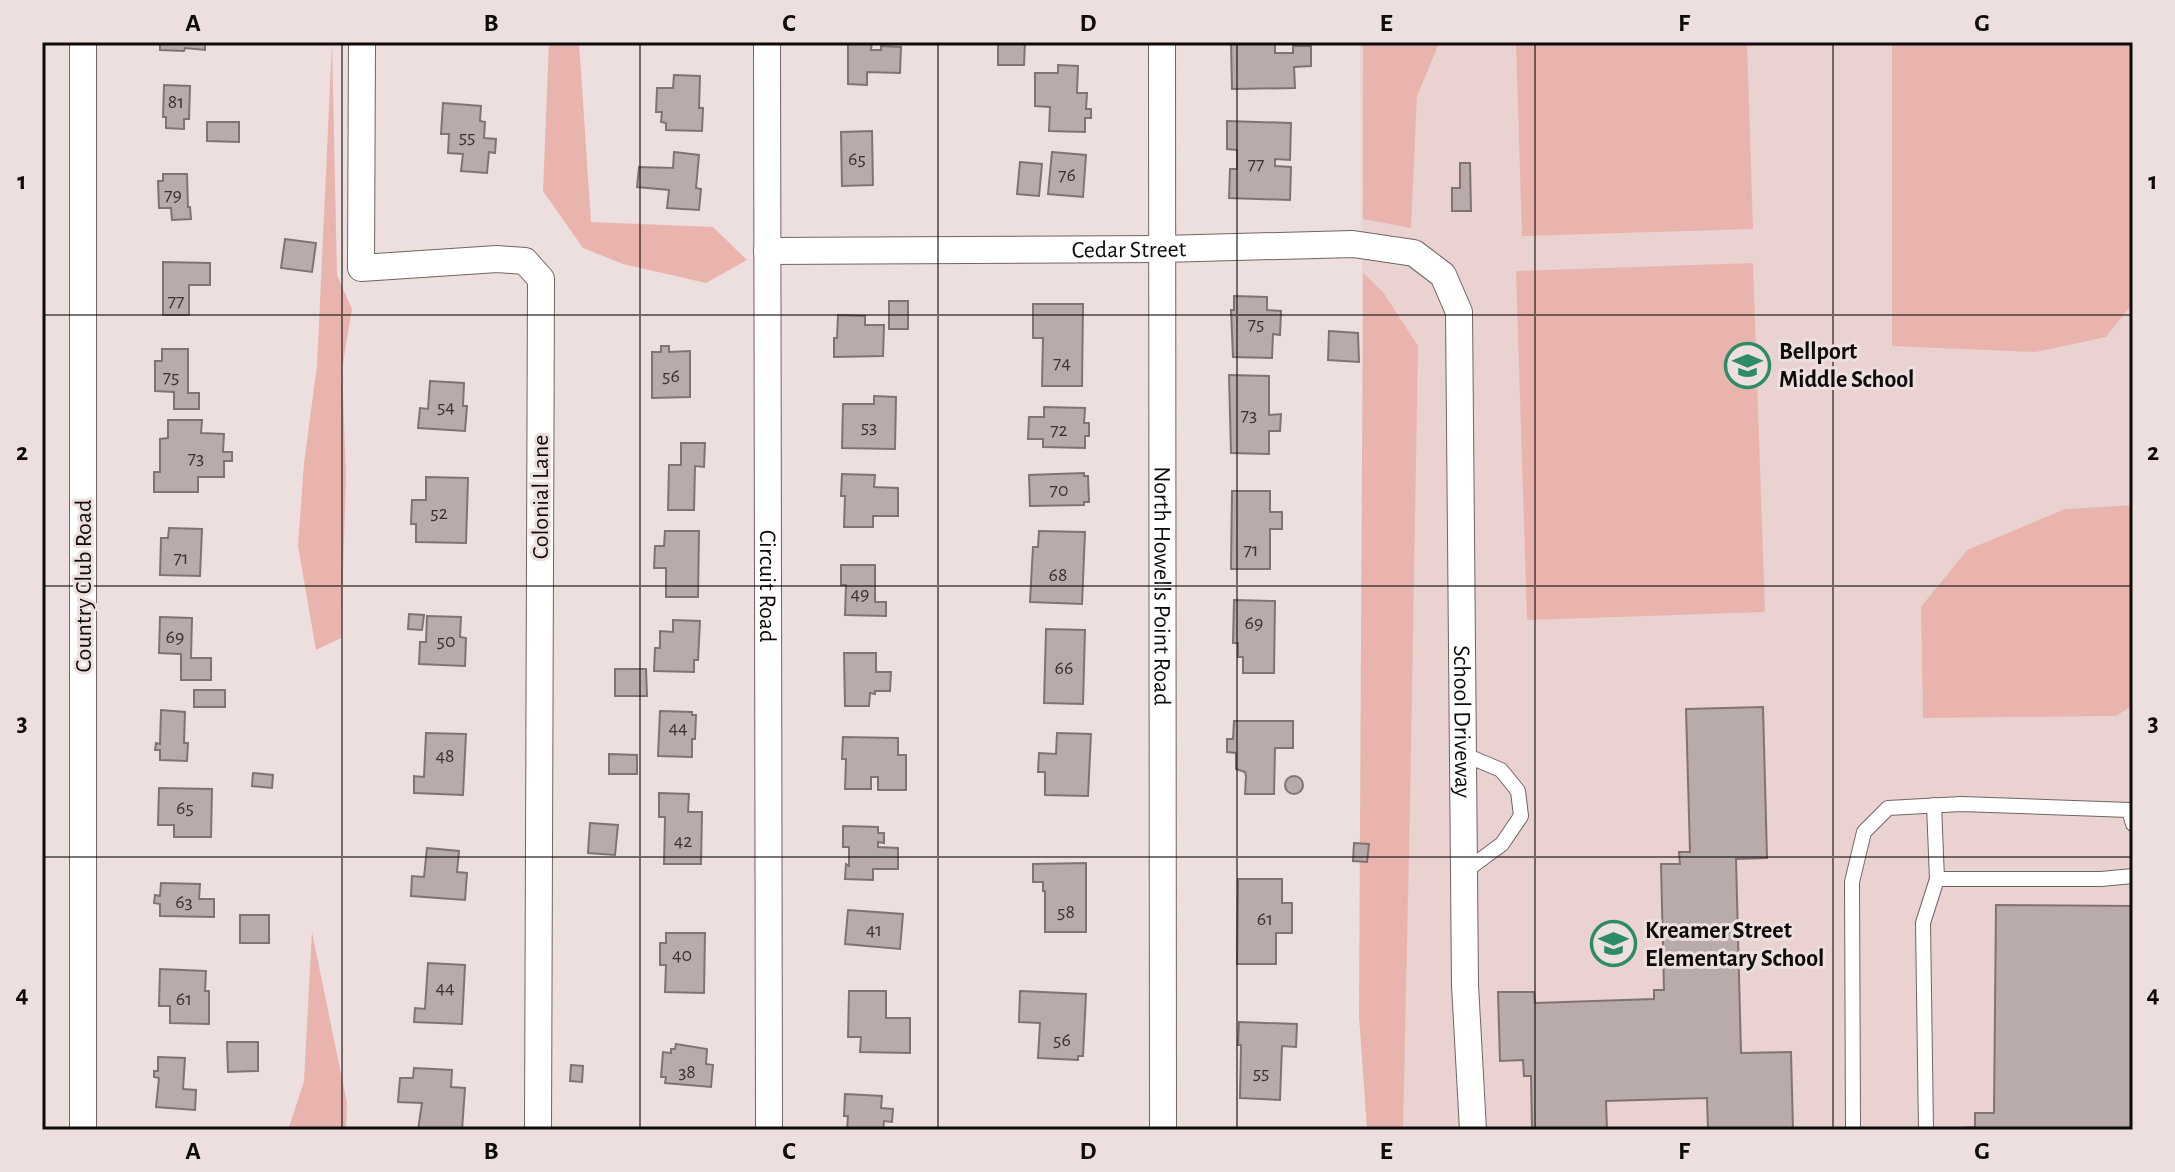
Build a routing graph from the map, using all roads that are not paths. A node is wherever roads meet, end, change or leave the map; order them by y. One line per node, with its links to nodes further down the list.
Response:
1 (83, 42): 14 (street, Country Club Road)
2 (362, 42): 15 (street, Colonial Lane)
3 (767, 42): 6 (street, Circuit Road)
4 (1162, 42): 5 (street, North Howells Point Road)
5 (1162, 249): 6 (street, Cedar Street); 7 (street, Cedar Street); 17 (street, North Howells Point Road)
6 (767, 251): 16 (street, Circuit Road)
7 (1459, 312): 8 (street, School Driveway)
8 (1463, 754): 11 (street, School Driveway); 11 (lane)
9 (1934, 805): 10 (lane); 13 (lane); 19 (lane)
10 (2133, 824)
11 (1464, 872): 18 (street, School Driveway)
12 (2133, 876): 13 (lane)
13 (1937, 879): 20 (lane)
14 (83, 1130)
15 (538, 1130)
16 (769, 1130)
17 (1163, 1130)
18 (1473, 1130)
19 (1853, 1130)
20 (1926, 1130)

